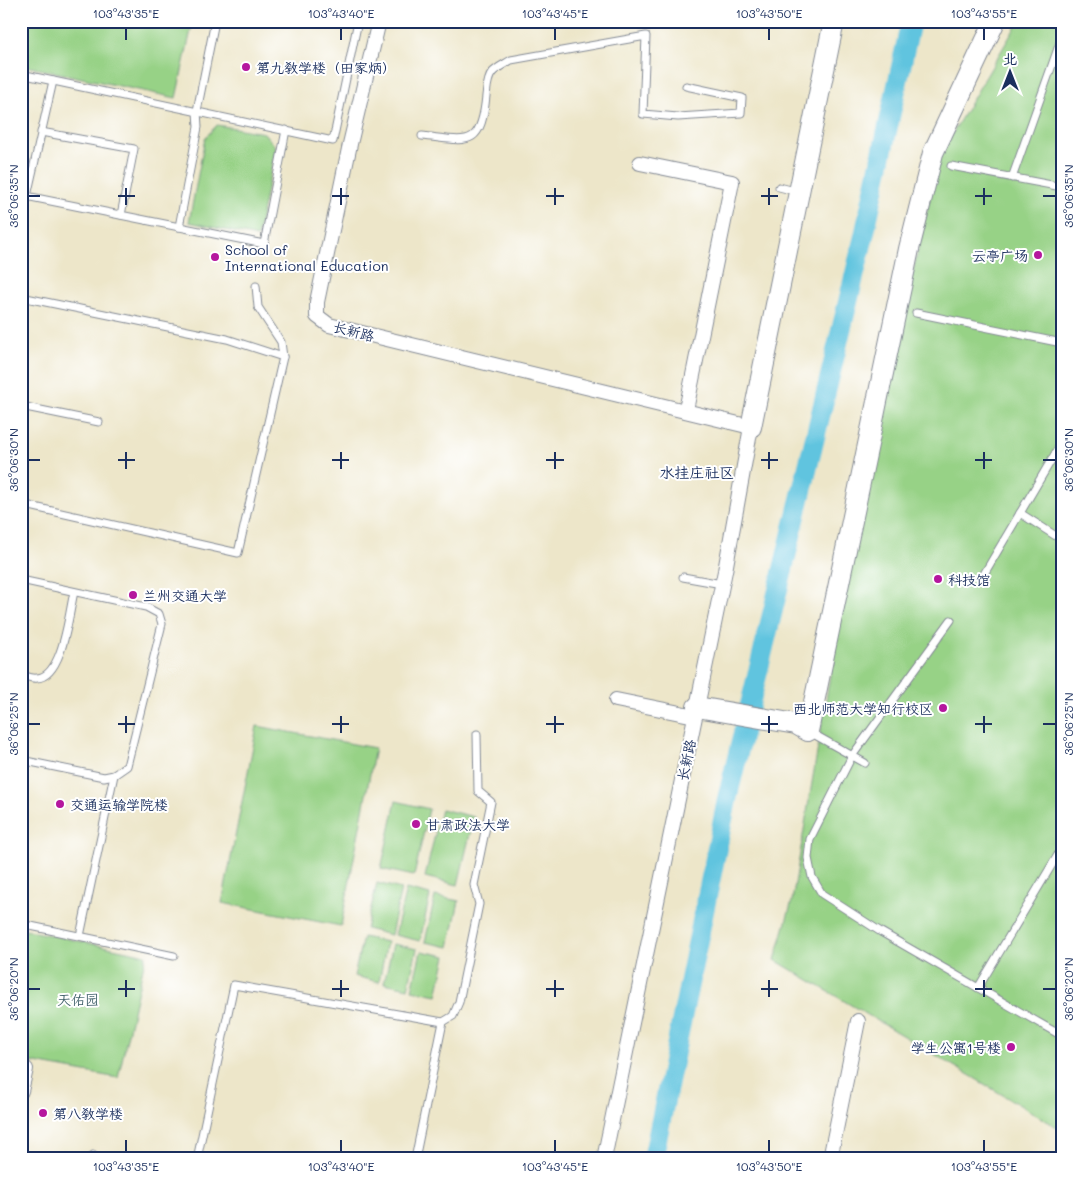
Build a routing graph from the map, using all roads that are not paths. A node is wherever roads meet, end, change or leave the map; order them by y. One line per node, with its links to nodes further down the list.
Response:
1 (215, 21): 10 (lane)
2 (358, 21): 11 (lane)
3 (379, 21): 29 (street, 长新路)
4 (834, 21): 19 (street)
5 (995, 21): 45 (street)
6 (1062, 37): 16 (lane)
7 (21, 74): 8 (lane)
8 (53, 80): 10 (lane); 12 (lane)
9 (686, 86): 13 (lane)
10 (197, 111): 11 (lane); 22 (lane)
11 (286, 130): 22 (lane)
12 (41, 132): 20 (lane); 21 (lane)
13 (422, 136)
14 (640, 163): 29 (street)
15 (951, 166): 16 (lane)
16 (1012, 178): 18 (lane)
17 (779, 187): 19 (lane)
18 (1062, 187)
19 (799, 192): 31 (street)
20 (24, 195): 21 (lane)
21 (122, 215): 22 (lane)
22 (179, 227)
23 (256, 286): 27 (lane)
24 (21, 297): 27 (lane)
25 (916, 314): 26 (lane)
26 (1062, 343)
27 (283, 357): 33 (lane)
28 (21, 406): 30 (lane)
29 (686, 410): 31 (street, 长新路)
30 (98, 422)
31 (751, 427): 39 (street, 长新路)
32 (1062, 442): 34 (lane)
33 (21, 504)
34 (1020, 513): 35 (lane); 36 (lane)
35 (1062, 540)
36 (984, 574)
37 (683, 577): 39 (lane)
38 (21, 580): 40 (lane)
39 (722, 584): 44 (street, 长新路)
40 (74, 592): 42 (lane); 50 (lane)
41 (951, 620): 47 (lane)
42 (22, 677)
43 (616, 700): 44 (street)
44 (696, 711): 45 (street); 63 (street, 长新路)
45 (808, 731): 47 (lane)
46 (477, 734): 57 (lane)
47 (852, 756): 49 (lane); 55 (lane)
48 (21, 760): 50 (lane)
49 (865, 763)
50 (114, 775): 53 (lane)
51 (1062, 848): 55 (lane)
52 (21, 924): 53 (lane)
53 (80, 936): 54 (lane)
54 (174, 956)
55 (978, 988): 58 (lane)
56 (858, 1021): 64 (street)
57 (443, 1022): 61 (lane); 62 (lane)
58 (1062, 1036)
59 (26, 1070): 60 (street)
60 (21, 1091)
61 (197, 1159)
62 (415, 1159)
63 (604, 1159)
64 (830, 1159)

